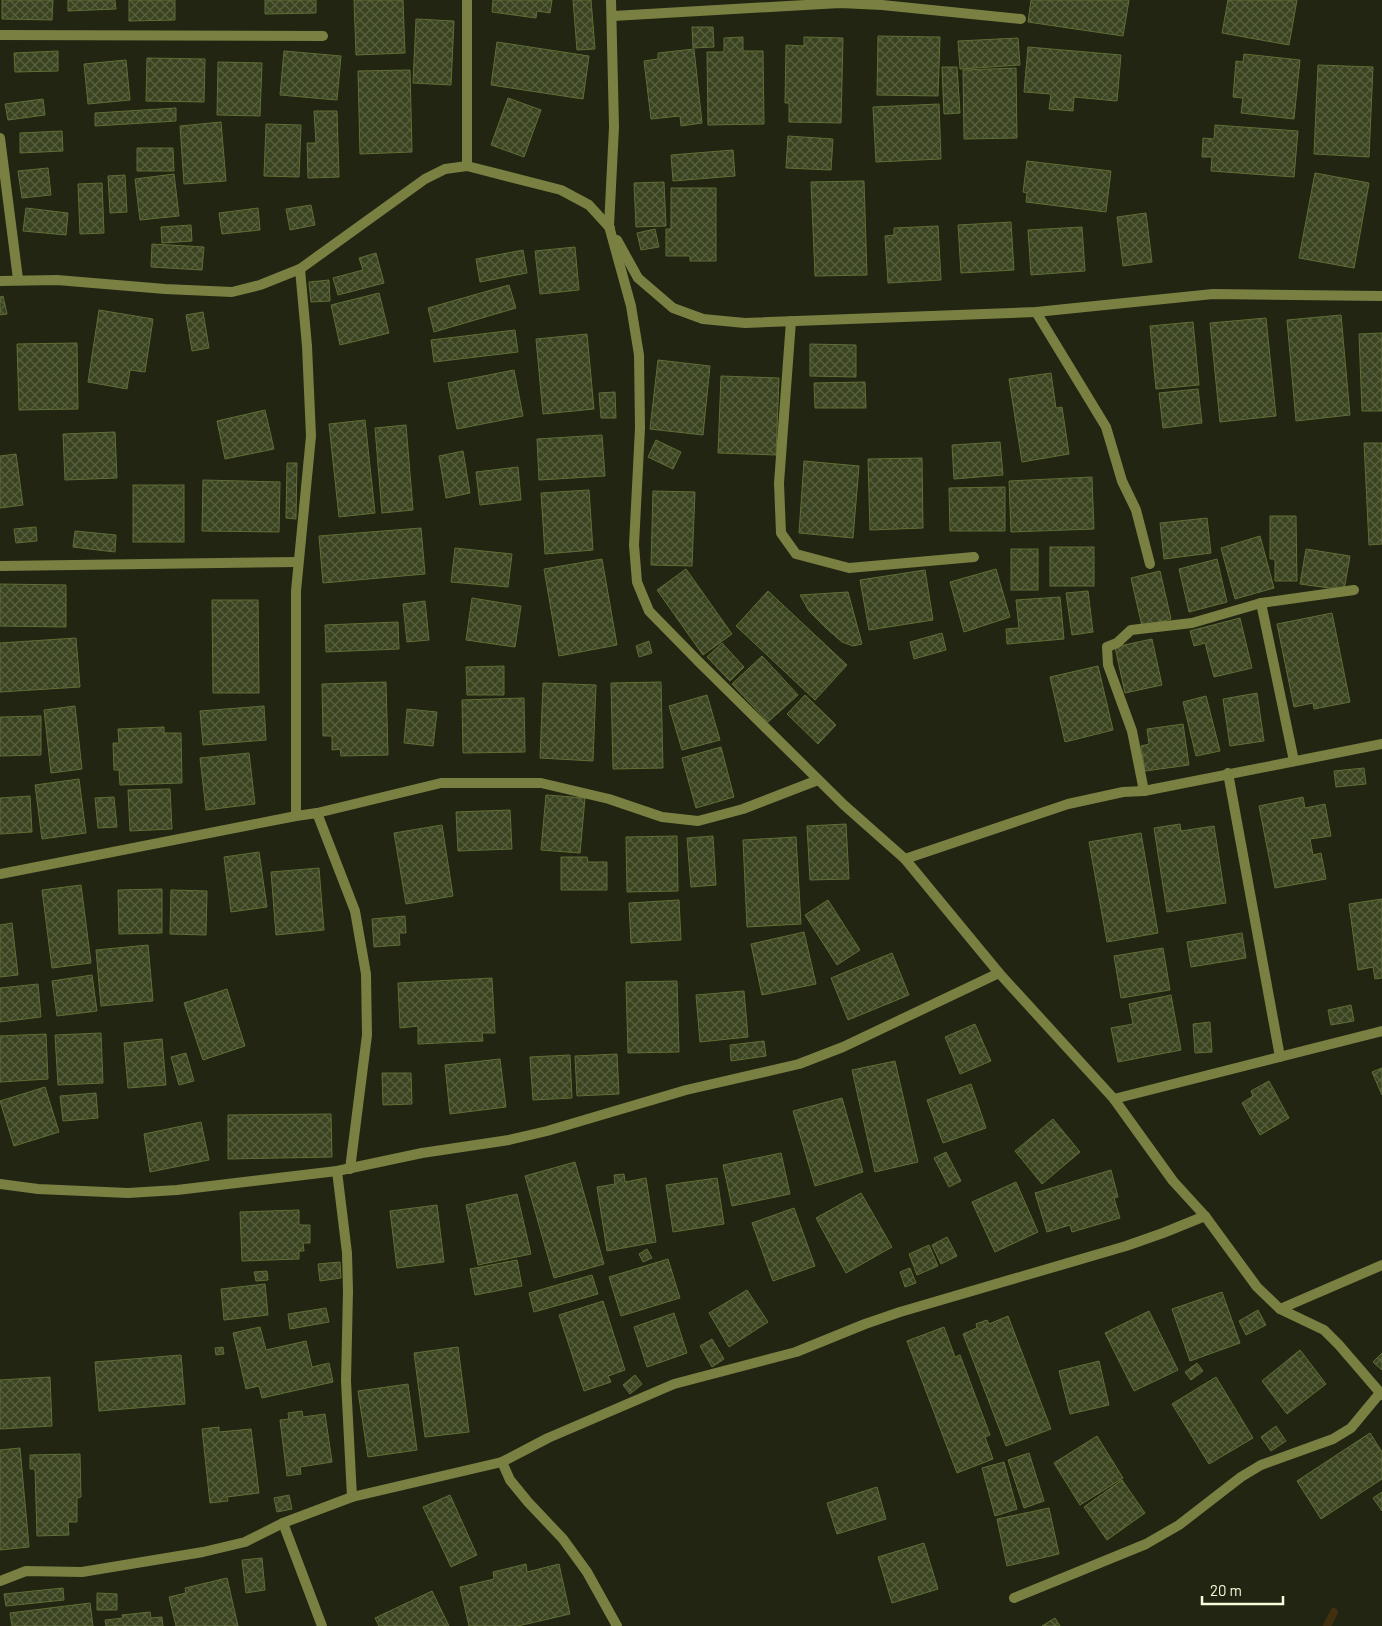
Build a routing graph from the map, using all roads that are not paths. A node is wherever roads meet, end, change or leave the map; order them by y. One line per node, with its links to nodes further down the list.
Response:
1 (467, 0): 9 (street)
2 (611, 0): 4 (street)
3 (841, 1): 4 (street); 5 (street)
4 (613, 16): 10 (street)
5 (1022, 19)
6 (0, 35): 7 (street)
7 (323, 36)
8 (0, 138): 12 (street)
9 (467, 166): 10 (street); 11 (street)
10 (609, 226): 16 (street); 26 (street)
11 (300, 269): 12 (street); 18 (street)
12 (18, 280): 13 (street)
13 (0, 281)
14 (1382, 296): 15 (street)
15 (1036, 312): 16 (street); 19 (street)
16 (791, 322): 17 (street)
17 (974, 557)
18 (298, 562): 20 (street); 29 (street)
19 (1150, 564)
20 (0, 566)
21 (1354, 590): 22 (street)
22 (1261, 603): 24 (street); 27 (street)
23 (1382, 744): 24 (street)
24 (1294, 760): 25 (street)
25 (1228, 773): 27 (street); 34 (street)
26 (818, 780): 28 (street); 30 (street)
27 (1144, 791): 30 (street)
28 (317, 813): 29 (street); 36 (street)
29 (296, 816): 31 (street)
30 (905, 859): 32 (street)
31 (0, 874)
32 (999, 973): 35 (street); 36 (street)
33 (1382, 1031): 34 (street)
34 (1280, 1057): 35 (street)
35 (1114, 1099): 39 (street)
36 (350, 1168): 37 (street)
37 (336, 1172): 38 (street); 44 (street)
38 (0, 1184)
39 (1205, 1216): 41 (street); 43 (street)
40 (1382, 1265): 41 (street)
41 (1280, 1309): 42 (street)
42 (1381, 1394): 47 (street)
43 (502, 1462): 44 (street); 49 (street)
44 (352, 1497): 45 (street)
45 (283, 1524): 46 (street); 48 (street)
46 (0, 1581)
47 (1014, 1598)
48 (322, 1626)
49 (617, 1626)

